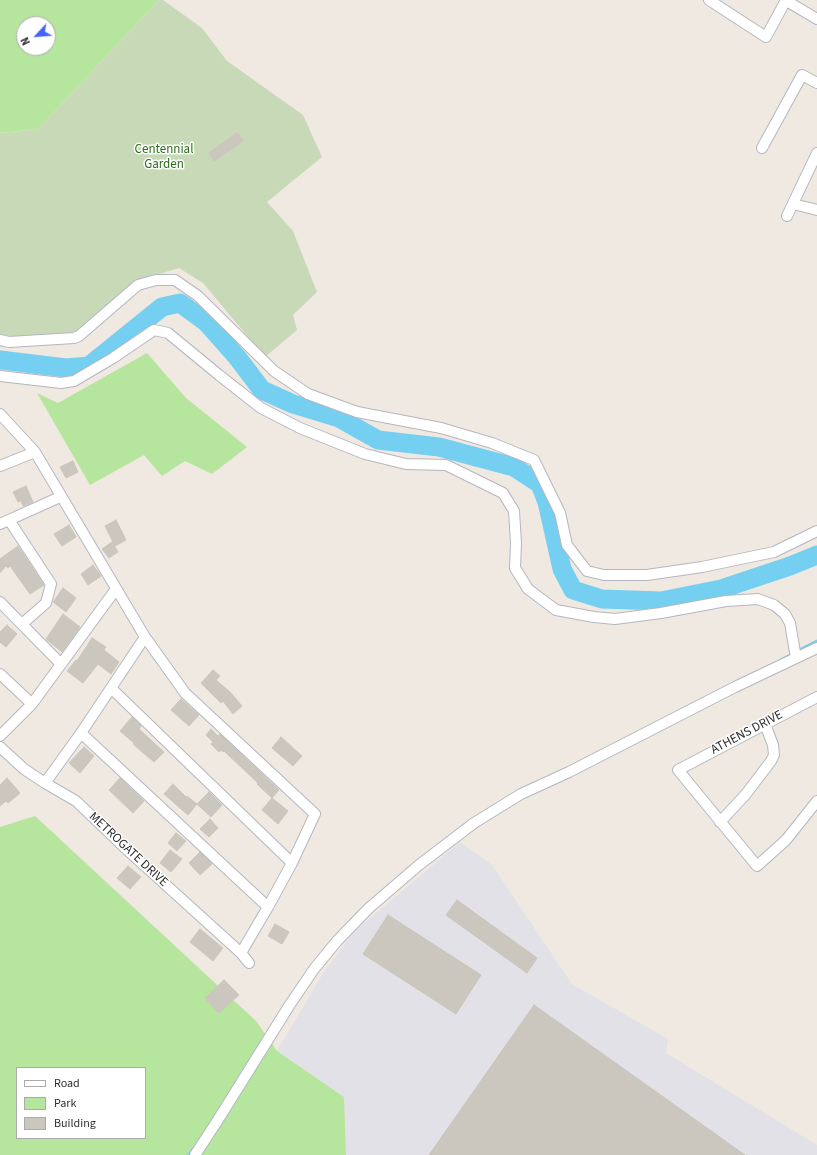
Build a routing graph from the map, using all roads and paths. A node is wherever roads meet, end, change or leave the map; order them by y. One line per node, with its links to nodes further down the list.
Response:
1 (709, 0): 2 (street)
2 (786, 0): 3 (street)
3 (817, 19)
4 (817, 83): 5 (street)
5 (762, 148)
6 (817, 154): 7 (street)
7 (793, 204): 8 (street); 9 (street)
8 (817, 210)
9 (787, 216)
10 (0, 340): 17 (street)
11 (0, 376): 23 (street)
12 (0, 414): 13 (street)
13 (35, 452): 14 (street); 15 (street)
14 (0, 466)
15 (60, 497): 16 (street); 18 (street)
16 (4, 522): 20 (street)
17 (817, 531)
18 (116, 589): 21 (street); 24 (street)
19 (0, 602): 20 (street)
20 (22, 624): 24 (street)
21 (145, 637): 26 (street); 36 (street)
22 (817, 648): 23 (street)
23 (796, 658): 40 (street)
24 (61, 664): 28 (street)
25 (0, 674): 28 (street)
26 (111, 688): 30 (street); 36 (street)
27 (817, 697): 29 (street, ATHENS DRIVE)
28 (32, 704): 31 (street)
29 (765, 724): 35 (street); 35 (street, ATHENS DRIVE)
30 (81, 733): 33 (street); 37 (street)
31 (0, 736)
32 (0, 747): 33 (street, METROGATE DRIVE)
33 (45, 783): 38 (street, METROGATE DRIVE)
34 (817, 801): 35 (street)
35 (720, 822)
36 (292, 863): 37 (street)
37 (268, 907): 38 (street)
38 (241, 953): 39 (street, METROGATE DRIVE)
39 (249, 963)
40 (195, 1155)

